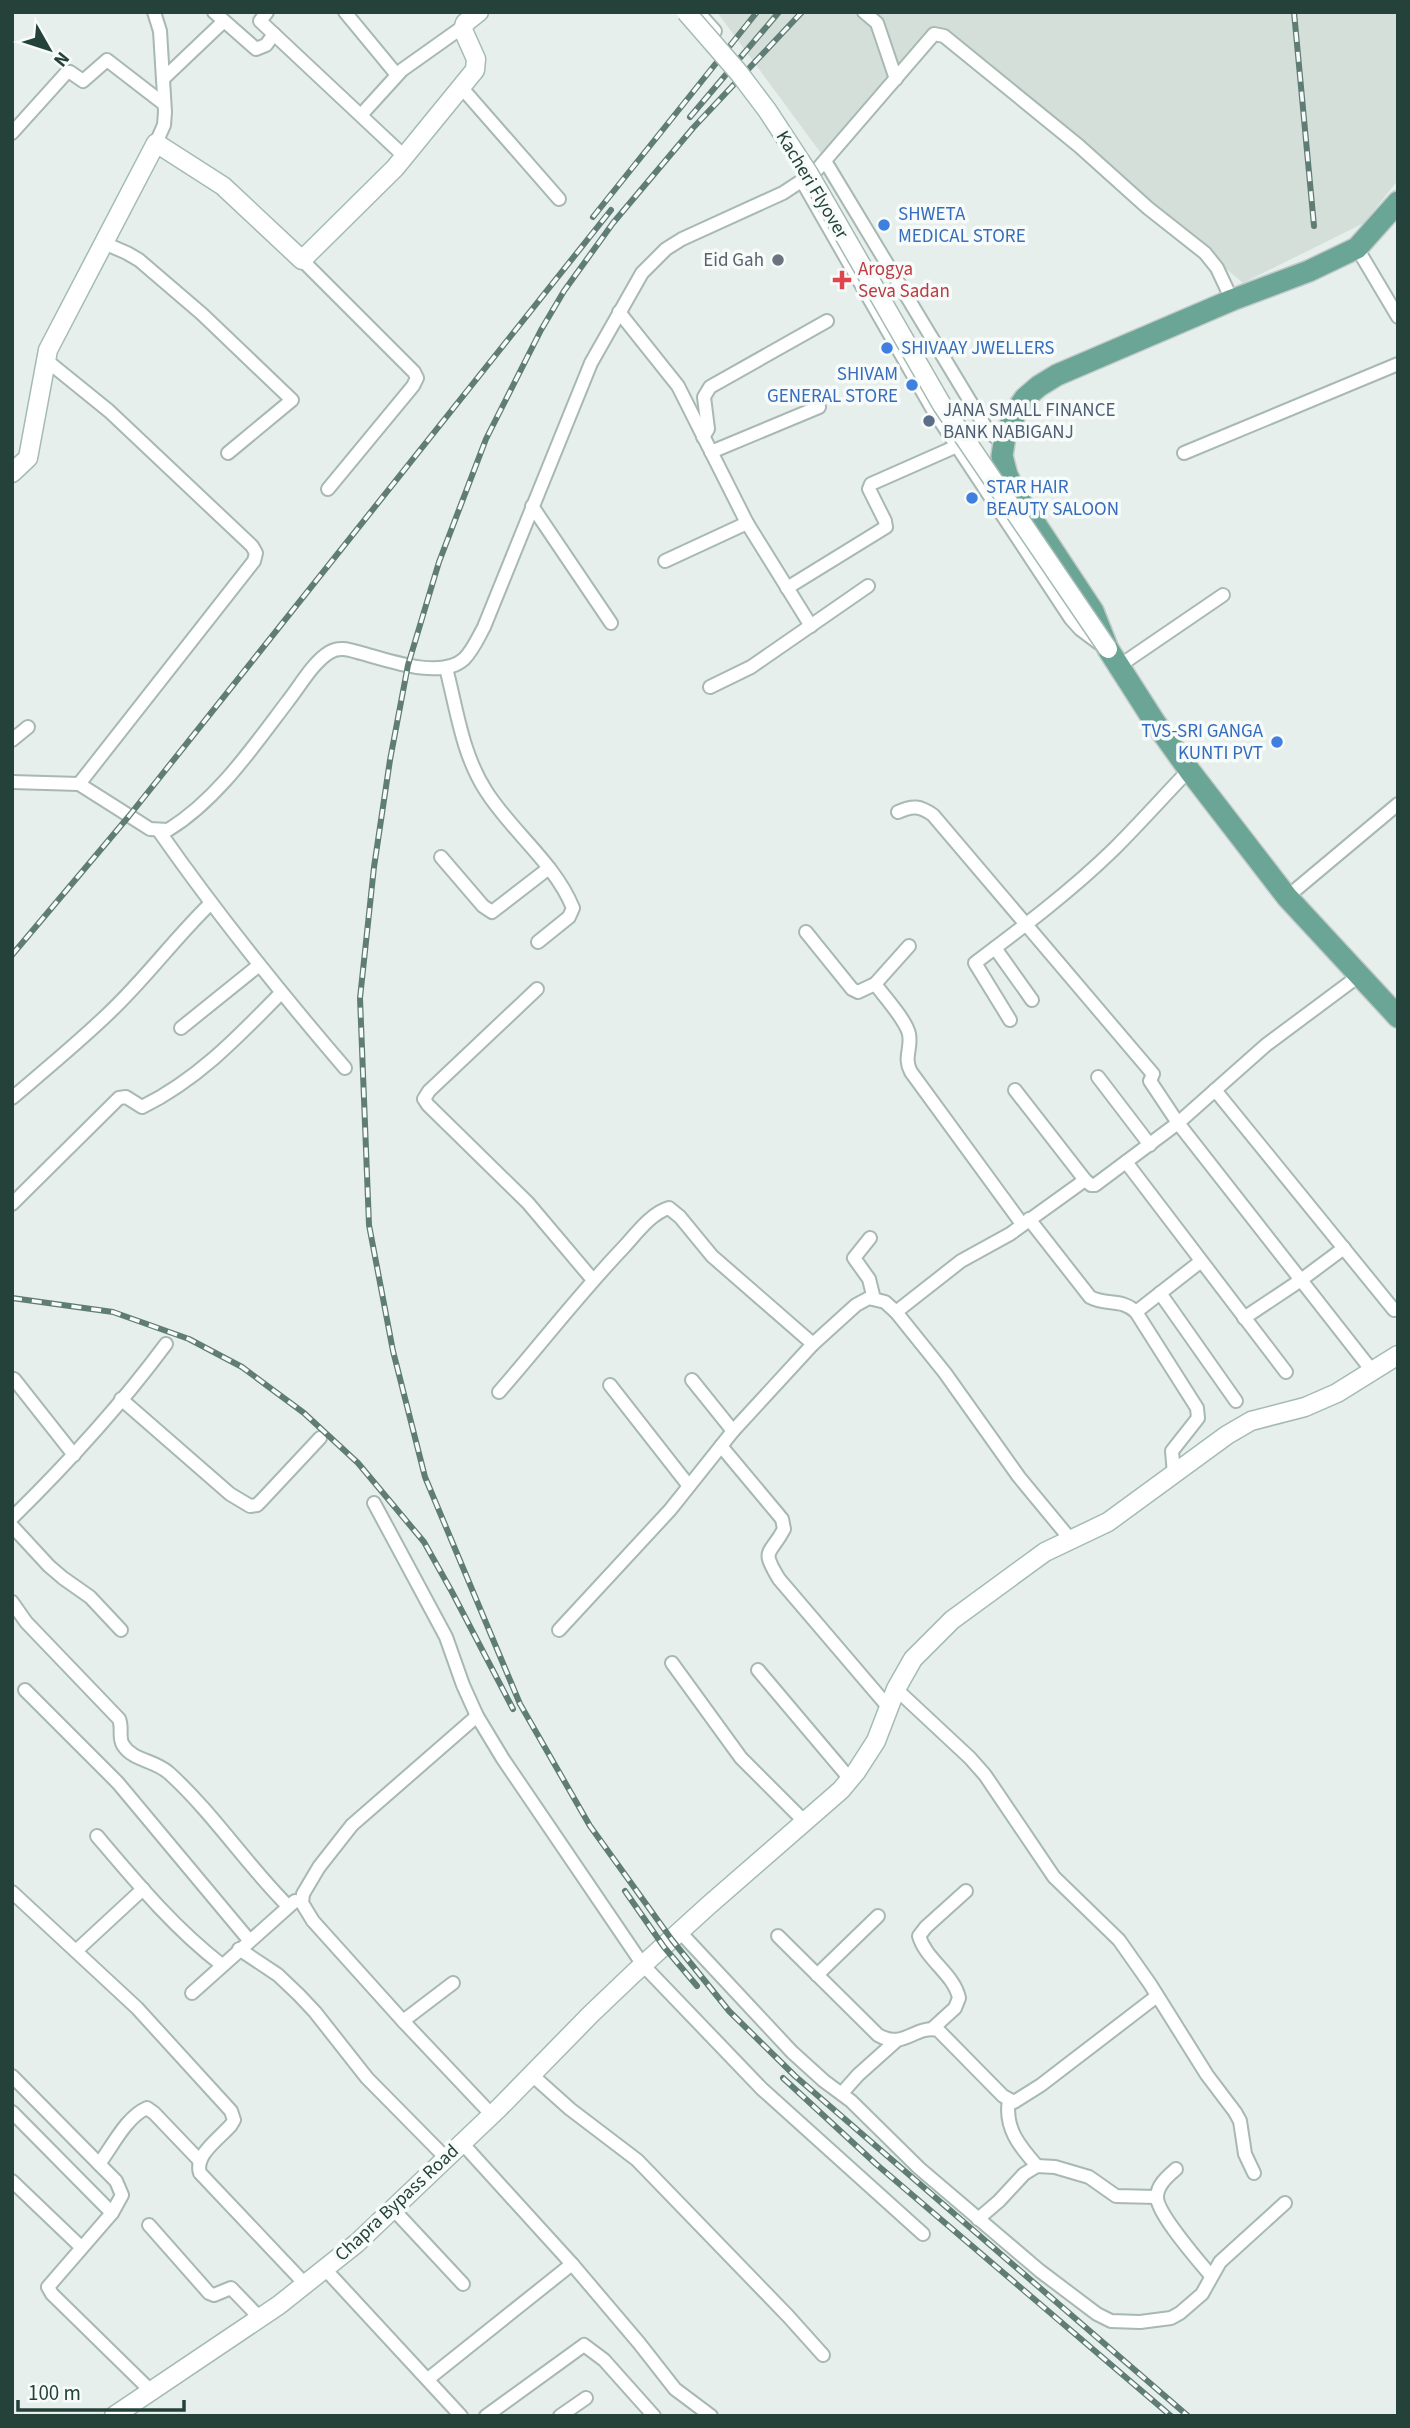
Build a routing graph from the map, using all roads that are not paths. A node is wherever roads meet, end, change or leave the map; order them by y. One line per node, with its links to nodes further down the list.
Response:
1 (154, 12): 13 (street)
2 (267, 12): 11 (street)
3 (345, 12): 12 (street)
4 (479, 12): 9 (street)
5 (686, 12): 51 (street, Kacheri Flyover, bridge)
6 (698, 12): 10 (street)
7 (864, 12): 14 (street)
8 (219, 17): 11 (street); 13 (street)
9 (464, 26): 12 (street); 15 (street)
10 (715, 31)
11 (274, 34): 17 (street)
12 (397, 75): 17 (street)
13 (163, 79): 16 (street)
14 (896, 79): 21 (street); 28 (street)
15 (461, 87): 20 (street); 23 (street)
16 (164, 104): 18 (street); 19 (street)
17 (361, 115): 20 (street)
18 (12, 133)
19 (156, 143): 25 (street); 27 (street)
20 (405, 157): 27 (street)
21 (825, 162): 22 (street); 36 (street)
22 (802, 181): 29 (street); 37 (street)
23 (559, 199)
24 (1398, 202): 26 (main road)
25 (104, 243): 32 (street); 39 (street)
26 (1357, 248): 28 (main road); 30 (street)
27 (302, 260): 42 (street)
28 (1232, 300): 36 (main road)
29 (619, 312): 35 (street); 43 (street)
30 (1398, 317)
31 (827, 321): 35 (street)
32 (46, 359): 41 (street); 58 (street)
33 (1398, 364): 40 (street)
34 (819, 407): 38 (street)
35 (703, 437): 38 (street)
36 (1004, 443): 51 (main road)
37 (957, 446): 47 (street); 51 (street)
38 (711, 452): 44 (street)
39 (228, 453)
40 (1184, 453)
41 (12, 473)
42 (328, 489)
43 (532, 506): 49 (street); 52 (street)
44 (747, 523): 45 (street); 47 (street)
45 (665, 561)
46 (868, 586): 50 (street)
47 (787, 589): 50 (street)
48 (1223, 595): 51 (street)
49 (611, 623)
50 (811, 626): 53 (street)
51 (1113, 658): 56 (main road)
52 (446, 668): 61 (street); 63 (street)
53 (710, 687)
54 (28, 727): 55 (street)
55 (12, 740)
56 (1189, 770): 64 (main road); 66 (street)
57 (12, 782): 58 (street)
58 (79, 784): 61 (street)
59 (898, 811): 66 (street)
60 (1395, 811): 64 (street)
61 (159, 831): 65 (street)
62 (441, 857): 63 (street)
63 (550, 868): 68 (street)
64 (1287, 897): 72 (main road)
65 (210, 904): 71 (street); 84 (street)
66 (1026, 925): 70 (street); 85 (street)
67 (806, 932): 73 (street)
68 (538, 942)
69 (909, 946): 73 (street)
70 (995, 948): 76 (street); 78 (street)
71 (258, 966): 75 (street); 79 (street)
72 (1360, 975): 77 (main road); 83 (street)
73 (875, 984): 90 (street)
74 (537, 989): 94 (street)
75 (281, 993): 80 (street); 89 (street)
76 (1032, 1000)
77 (1398, 1017)
78 (1010, 1020)
79 (181, 1028)
80 (345, 1068)
81 (1098, 1077): 86 (street)
82 (1015, 1090): 88 (street)
83 (1215, 1090): 85 (street); 92 (street)
84 (12, 1098)
85 (1178, 1124): 86 (street); 95 (street)
86 (1150, 1145): 87 (street)
87 (1126, 1162): 88 (street); 93 (street)
88 (1085, 1180): 90 (street)
89 (12, 1204)
90 (1026, 1222): 99 (street); 100 (street)
91 (870, 1238): 97 (street)
92 (1344, 1248): 95 (street); 98 (street)
93 (1200, 1262): 96 (street); 101 (street)
94 (593, 1280): 103 (street); 110 (street)
95 (1301, 1280): 101 (street); 106 (street)
96 (1160, 1293): 100 (street); 112 (street)
97 (874, 1298): 99 (street); 103 (street)
98 (1394, 1310)
99 (896, 1312): 122 (street)
100 (1136, 1312): 117 (street)
101 (1244, 1318): 105 (street)
102 (166, 1344): 111 (street)
103 (813, 1344): 113 (street)
104 (1398, 1355): 106 (street, Chapra Bypass Road)
105 (1286, 1372)
106 (1373, 1372): 117 (street, Chapra Bypass Road)
107 (15, 1379): 116 (street)
108 (692, 1380): 113 (street)
109 (610, 1385): 118 (street)
110 (499, 1392)
111 (121, 1399): 114 (street); 116 (street)
112 (1236, 1401)
113 (733, 1431): 115 (street)
114 (320, 1438)
115 (721, 1446): 118 (street); 130 (street)
116 (74, 1455): 120 (street)
117 (1174, 1474): 122 (street, Chapra Bypass Road)
118 (689, 1486): 125 (street)
119 (374, 1503): 131 (street)
120 (12, 1518)
121 (12, 1526): 124 (street)
122 (1071, 1540): 128 (street, Chapra Bypass Road)
123 (12, 1602): 139 (street)
124 (121, 1630)
125 (559, 1630)
126 (672, 1663): 133 (street)
127 (758, 1670): 132 (street)
128 (896, 1689): 130 (street, Chapra Bypass Road); 150 (street)
129 (25, 1690): 143 (street)
130 (890, 1709): 132 (street, Chapra Bypass Road)
131 (477, 1716): 138 (street); 145 (street)
132 (850, 1779): 133 (street, Chapra Bypass Road)
133 (806, 1822): 141 (street, Chapra Bypass Road)
134 (97, 1836): 135 (street)
135 (143, 1889): 144 (street); 146 (street)
136 (966, 1891): 152 (street)
137 (12, 1892): 144 (street)
138 (303, 1894): 139 (street); 151 (street)
139 (288, 1906): 143 (street)
140 (878, 1916): 147 (street)
141 (680, 1932): 145 (street, Chapra Bypass Road); 156 (street)
142 (778, 1936): 147 (street)
143 (244, 1945): 146 (street); 161 (street)
144 (76, 1951): 162 (street)
145 (648, 1961): 154 (street, Chapra Bypass Road); 174 (street)
146 (222, 1965): 149 (street)
147 (817, 1975): 153 (street)
148 (453, 1983): 151 (street)
149 (192, 1993)
150 (1157, 1996): 157 (street); 166 (street)
151 (403, 2021): 159 (street)
152 (932, 2029): 153 (street); 157 (street)
153 (895, 2041): 156 (street)
154 (532, 2075): 159 (street, Chapra Bypass Road); 182 (street)
155 (12, 2076): 163 (street)
156 (842, 2093): 172 (street)
157 (1009, 2100): 164 (street)
158 (12, 2112): 171 (street)
159 (492, 2115): 160 (street, Chapra Bypass Road)
160 (462, 2143): 161 (street, Chapra Bypass Road); 176 (street)
161 (446, 2158): 170 (street, Chapra Bypass Road)
162 (199, 2160): 163 (street); 180 (street)
163 (99, 2164): 171 (street)
164 (1037, 2166): 168 (street); 172 (street)
165 (1176, 2169): 168 (street)
166 (1254, 2173)
167 (12, 2181): 175 (street)
168 (1157, 2197): 178 (street)
169 (1285, 2203): 178 (street)
170 (393, 2209): 177 (street, Chapra Bypass Road); 179 (street)
171 (112, 2213): 175 (street)
172 (978, 2219): 178 (street)
173 (149, 2225): 181 (street)
174 (923, 2234)
175 (81, 2247): 184 (street)
176 (572, 2264): 183 (street); 191 (street)
177 (325, 2269): 180 (street, Chapra Bypass Road); 183 (street)
178 (1210, 2276)
179 (463, 2284)
180 (306, 2285): 181 (street, Chapra Bypass Road)
181 (261, 2318): 184 (street, Chapra Bypass Road)
182 (823, 2356)
183 (428, 2379): 187 (street)
184 (151, 2391): 186 (street, Chapra Bypass Road)
185 (586, 2398): 189 (street)
186 (114, 2416)
187 (461, 2416)
188 (486, 2416): 190 (street)
189 (560, 2416)
190 (654, 2416)
191 (711, 2416)

